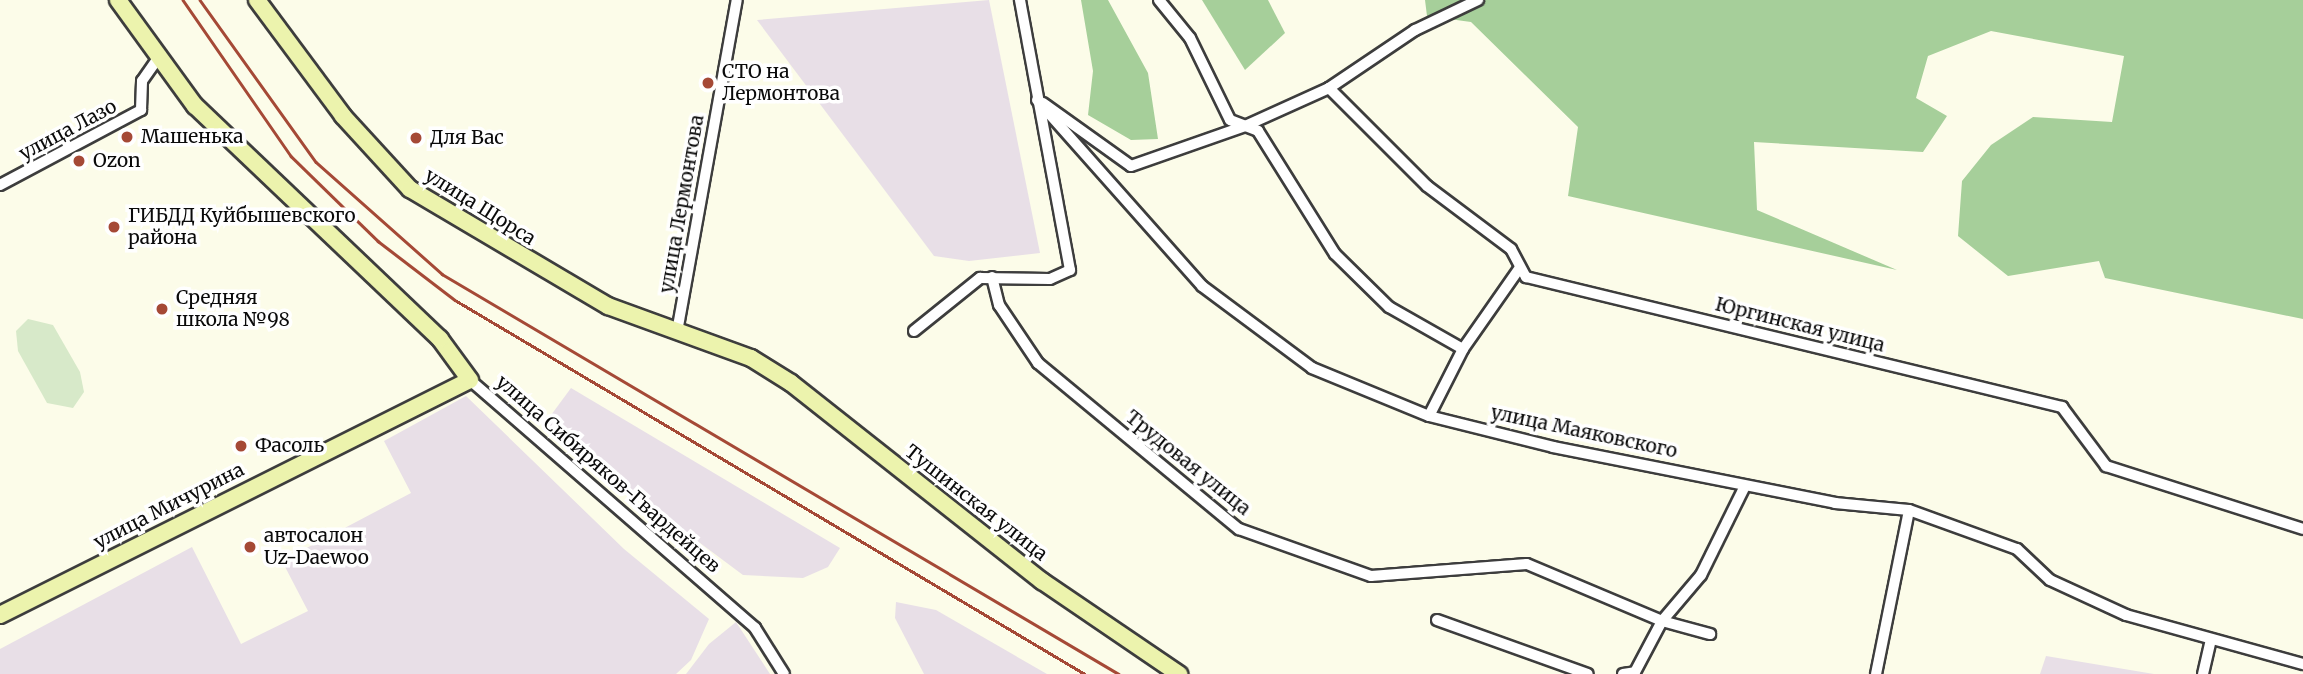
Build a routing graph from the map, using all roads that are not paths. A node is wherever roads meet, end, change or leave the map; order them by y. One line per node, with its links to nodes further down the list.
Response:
1 (118, 0): 7 (main road, улица Сибиряков-Гвардейцев)
2 (257, 0): 15 (main road, улица Щорса)
3 (737, 0): 15 (street, улица Лермонтова)
4 (1020, 0): 9 (street)
5 (1159, 0): 10 (street)
6 (1478, 0): 8 (street)
7 (156, 61): 11 (street, улица Лазо); 18 (main road, улица Сибиряков-Гвардейцев)
8 (1329, 88): 10 (street); 12 (street)
9 (1037, 100): 10 (street); 13 (street); 19 (street, улица Маяковского)
10 (1245, 126): 16 (street)
11 (0, 186)
12 (1519, 269): 16 (street); 22 (street, Юргинская улица)
13 (992, 277): 14 (street); 25 (street, Трудовая улица)
14 (915, 331)
15 (677, 332): 17 (main road, улица Щорса)
16 (1463, 349): 19 (street)
17 (751, 358): 30 (main road, Тушинская улица)
18 (470, 380): 23 (main road, улица Мичурина); 29 (street, улица Сибиряков-Гвардейцев)
19 (1429, 416): 20 (street, улица Маяковского)
20 (1745, 486): 21 (street, улица Маяковского); 25 (street)
21 (1909, 510): 27 (street, улица Маяковского); 33 (street)
22 (2303, 529)
23 (0, 615)
24 (1437, 620): 31 (street)
25 (1662, 621): 26 (street, Трудовая улица); 32 (street)
26 (1710, 634)
27 (2211, 640): 28 (street, улица Маяковского); 34 (street)
28 (2303, 664)
29 (784, 674)
30 (1179, 674)
31 (1588, 674)
32 (1623, 674)
33 (1876, 674)
34 (2203, 674)

